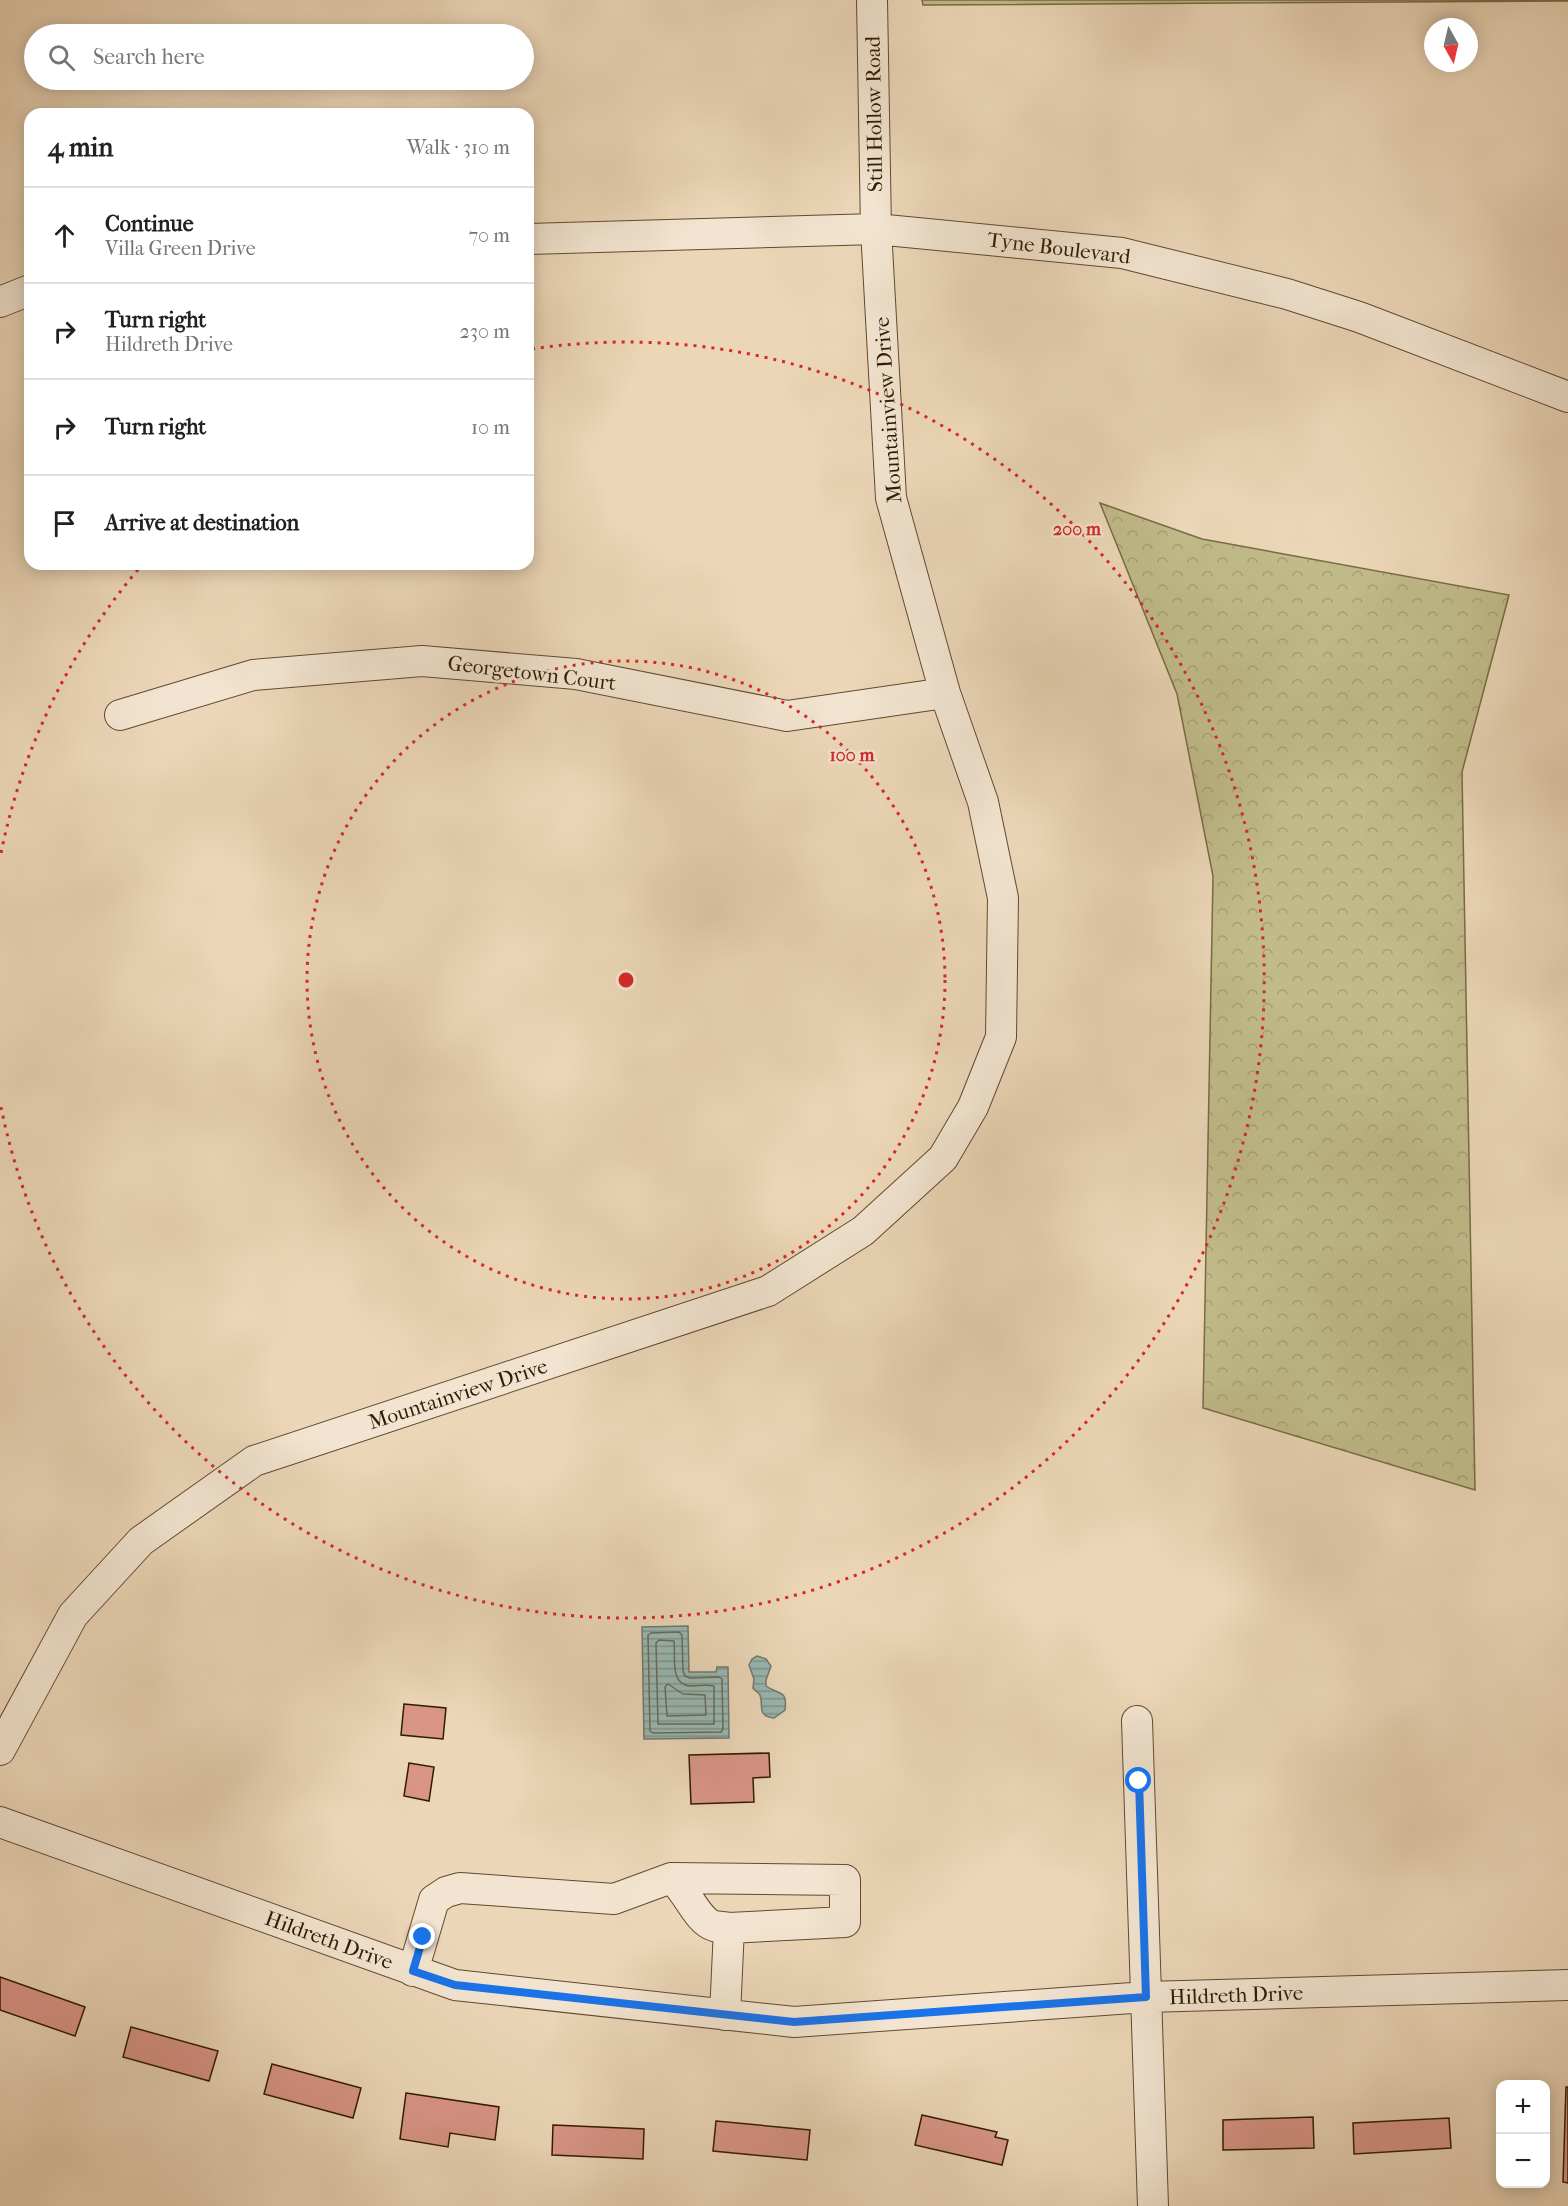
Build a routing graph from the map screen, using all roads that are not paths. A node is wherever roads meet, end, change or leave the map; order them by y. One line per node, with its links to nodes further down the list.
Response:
1 (872, 0): 2 (street, Still Hollow Road)
2 (876, 229): 3 (street, Tyne Boulevard); 6 (street, Tyne Boulevard); 7 (street, Mountainview Drive)
3 (534, 239)
4 (24, 292): 5 (street)
5 (0, 302)
6 (1568, 397)
7 (945, 693): 8 (street, Georgetown Court); 10 (street, Mountainview Drive)
8 (120, 715)
9 (1137, 1720): 16 (street)
10 (0, 1750)
11 (0, 1822): 14 (street, Hildreth Drive)
12 (671, 1878): 13 (street); 13 (street); 14 (street)
13 (729, 1928): 17 (street)
14 (413, 1971): 17 (street, Hildreth Drive)
15 (1568, 1985): 16 (street, Hildreth Drive)
16 (1146, 1997): 17 (street, Hildreth Drive); 18 (street)
17 (725, 2015)
18 (1153, 2206)

